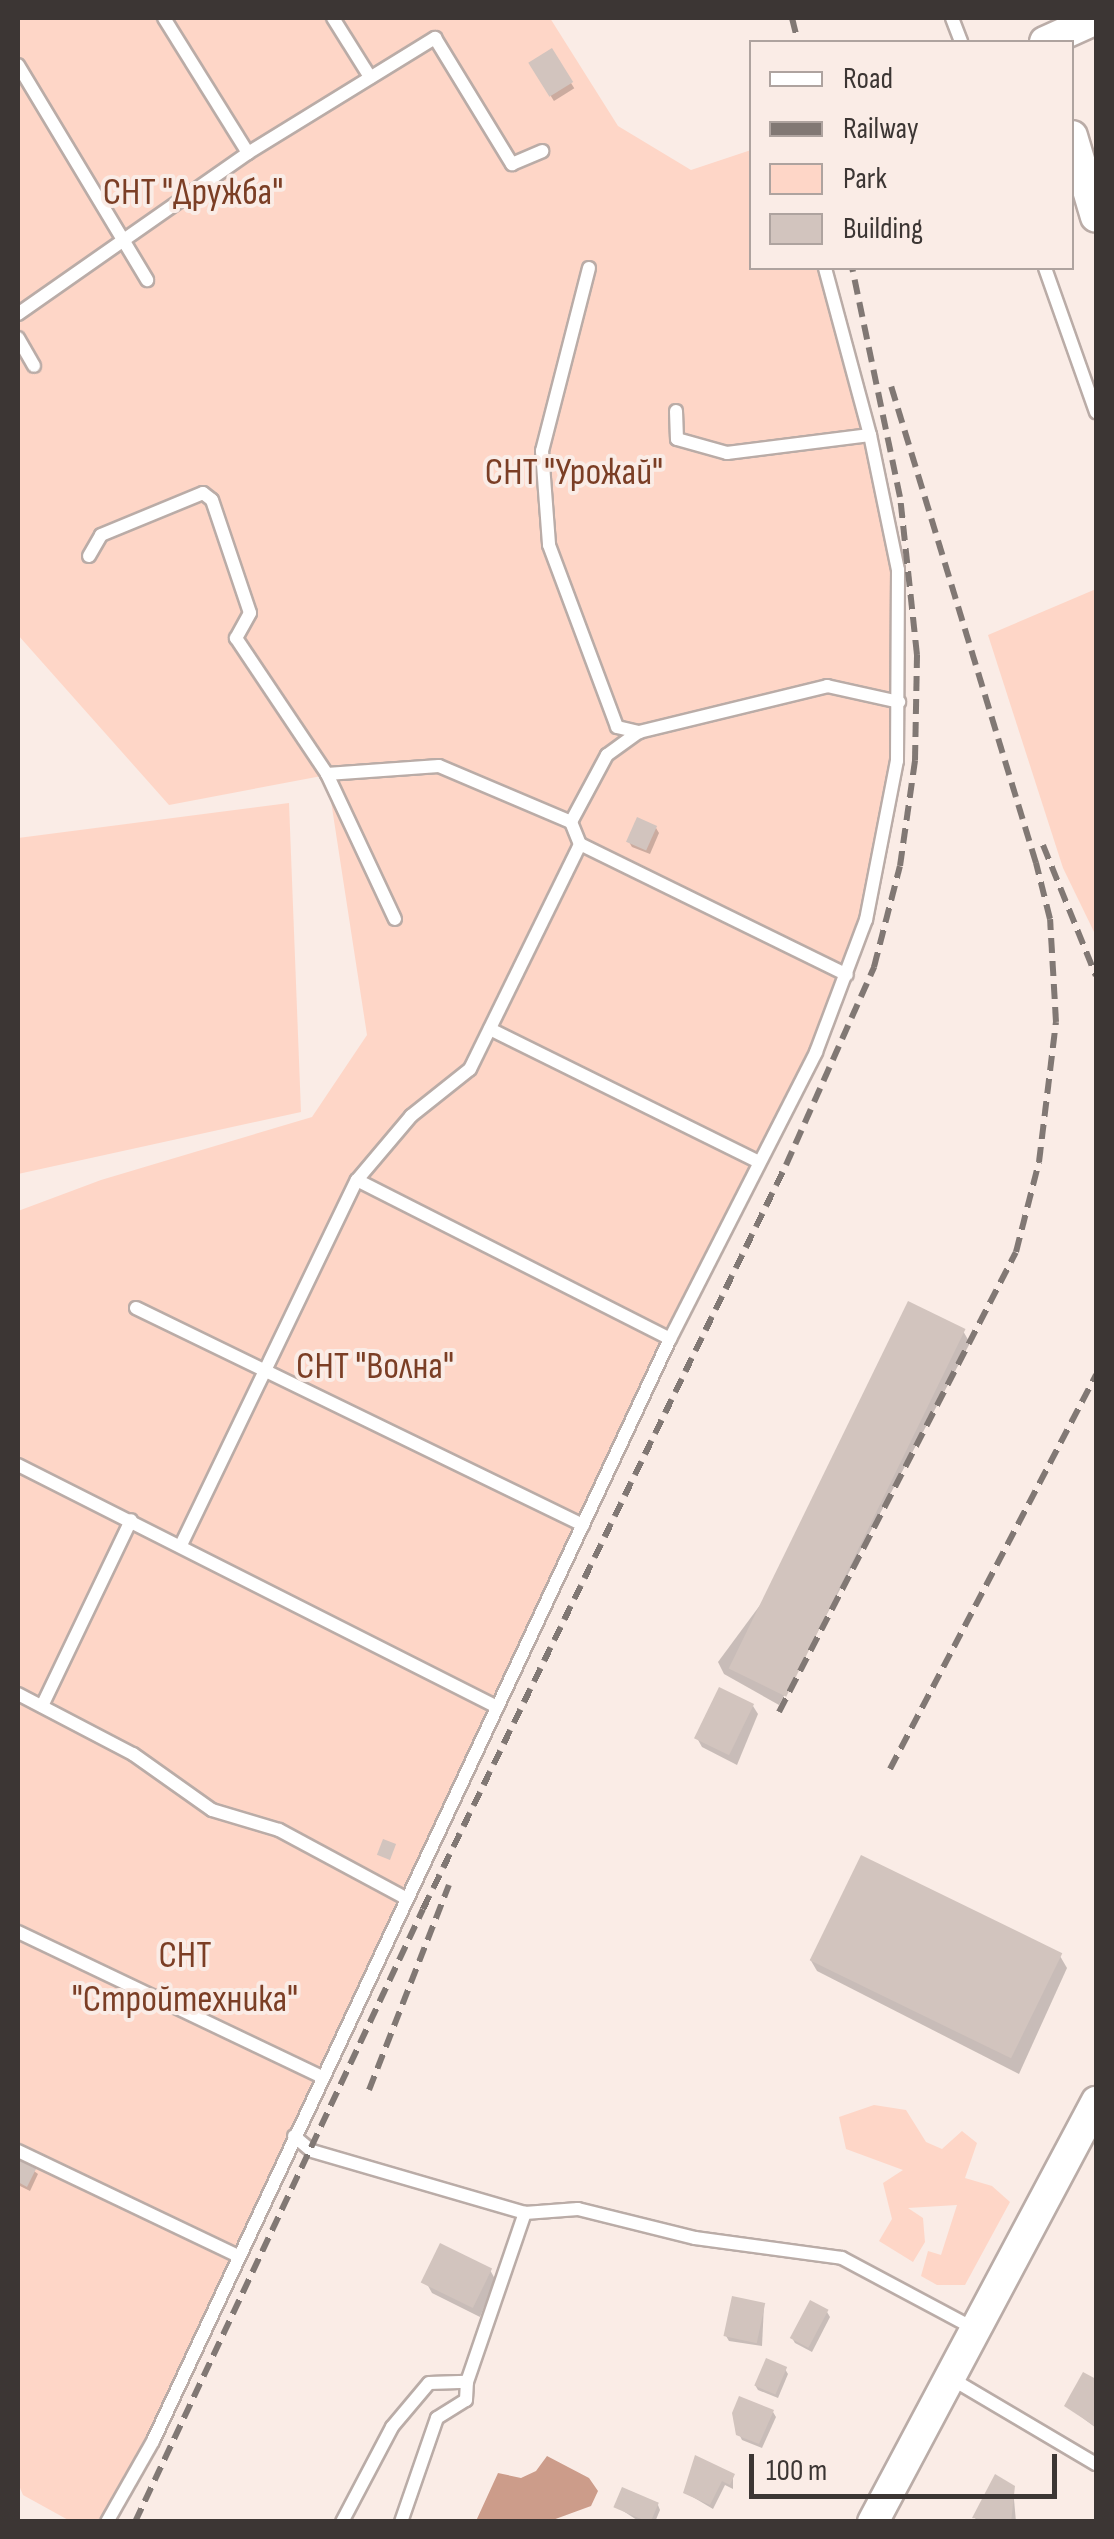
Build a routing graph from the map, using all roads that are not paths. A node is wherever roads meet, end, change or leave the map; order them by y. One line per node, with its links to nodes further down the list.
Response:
1 (164, 18): 9 (lane)
2 (334, 18): 6 (lane)
3 (1096, 19): 4 (street)
4 (1049, 40)
5 (18, 65): 11 (lane)
6 (370, 76): 8 (lane); 9 (lane)
7 (1074, 143): 10 (street)
8 (542, 151)
9 (248, 154): 11 (lane)
10 (1096, 217)
11 (126, 238): 15 (lane); 16 (lane)
12 (589, 268): 24 (lane)
13 (826, 270): 21 (lane)
14 (1045, 270): 20 (lane)
15 (147, 280)
16 (18, 314)
17 (18, 338): 18 (lane)
18 (34, 366)
19 (676, 411): 21 (lane)
20 (1096, 412)
21 (870, 435): 23 (lane)
22 (89, 556): 25 (lane)
23 (899, 702): 24 (lane); 29 (lane)
24 (638, 732): 26 (lane)
25 (327, 774): 26 (lane); 28 (lane)
26 (571, 822): 27 (lane)
27 (580, 844): 29 (lane); 30 (lane)
28 (396, 918)
29 (847, 975): 31 (lane)
30 (490, 1029): 31 (lane); 32 (lane)
31 (759, 1162): 34 (lane)
32 (357, 1180): 34 (lane); 35 (lane)
33 (136, 1308): 35 (lane)
34 (670, 1339): 38 (lane)
35 (263, 1371): 38 (lane); 39 (lane)
36 (18, 1465): 37 (lane)
37 (131, 1520): 39 (lane); 41 (lane)
38 (583, 1525): 42 (lane)
39 (181, 1545): 42 (lane)
40 (18, 1694): 41 (lane)
41 (42, 1706): 43 (lane)
42 (497, 1706): 43 (lane)
43 (407, 1899): 45 (lane)
44 (18, 1932): 45 (lane)
45 (322, 2077): 47 (lane)
46 (1096, 2102): 51 (street)
47 (294, 2136): 49 (lane); 50 (lane)
48 (18, 2151): 50 (lane)
49 (525, 2213): 51 (lane); 53 (lane)
50 (238, 2256): 55 (lane)
51 (976, 2329): 52 (street)
52 (949, 2378): 54 (lane); 58 (street)
53 (467, 2382): 56 (lane); 57 (lane)
54 (1096, 2464)
55 (106, 2522)
56 (342, 2522)
57 (401, 2522)
58 (873, 2522)

